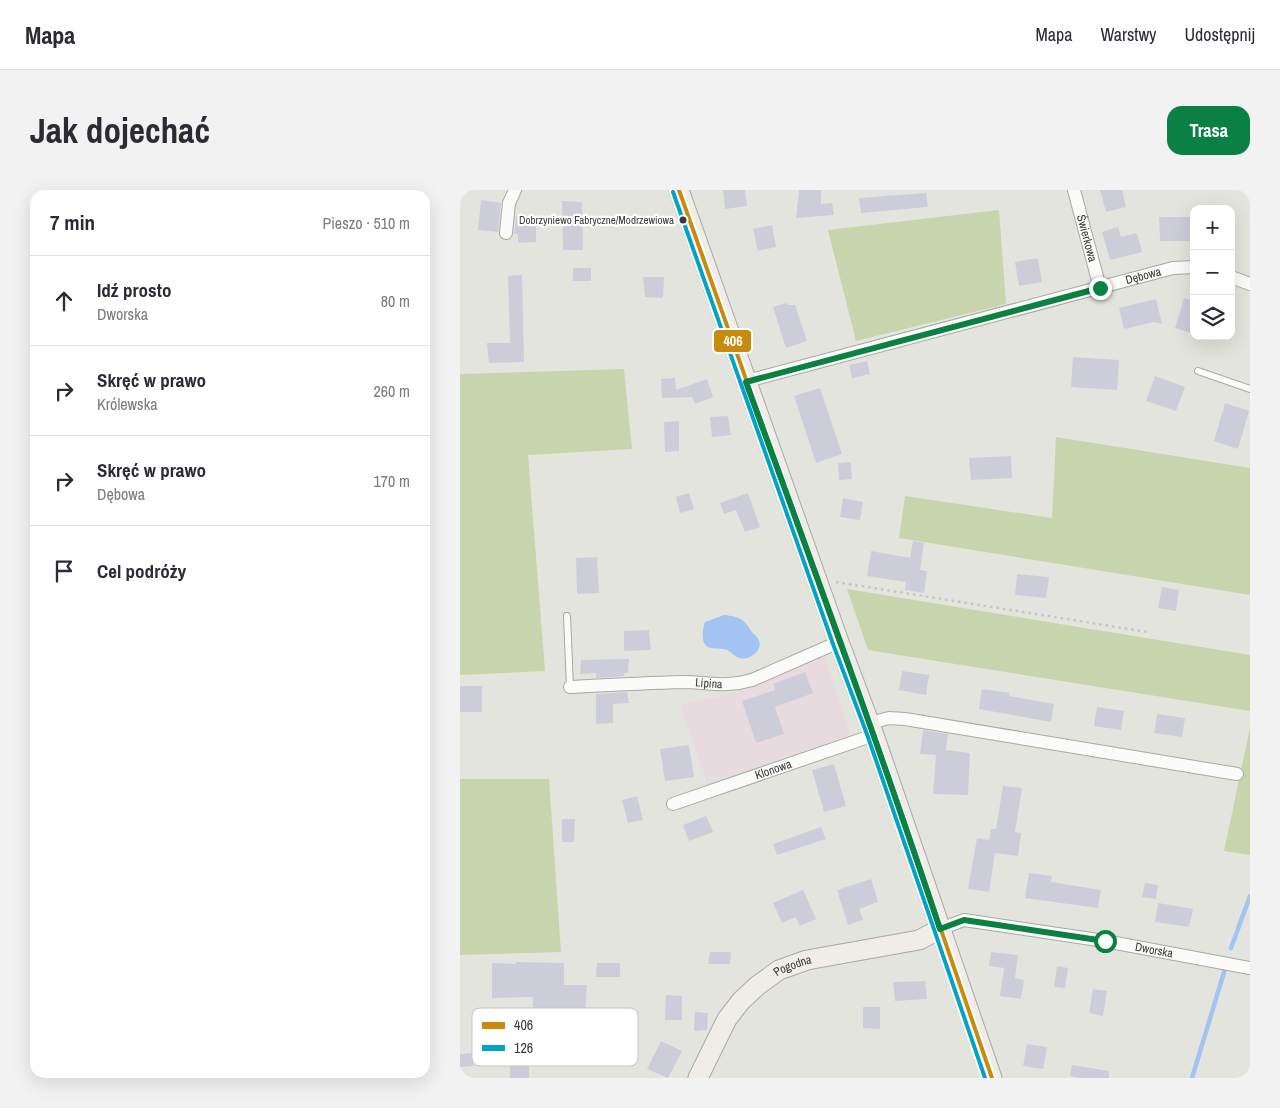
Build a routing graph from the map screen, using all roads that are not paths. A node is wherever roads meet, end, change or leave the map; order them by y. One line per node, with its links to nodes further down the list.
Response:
1 (515, 190): 4 (street)
2 (679, 190): 10 (street)
3 (1074, 190): 8 (street, Świerkowa)
4 (506, 233)
5 (1190, 267): 8 (street, Dębowa)
6 (1235, 278): 7 (street)
7 (1250, 284)
8 (1100, 288): 10 (street, Dębowa)
9 (1198, 371): 11 (lane)
10 (746, 382): 13 (street)
11 (1250, 388)
12 (567, 616): 14 (lane)
13 (839, 642): 14 (street, Lipina); 15 (street)
14 (570, 687)
15 (872, 729): 16 (street, Klonowa); 17 (street, Klonowa); 18 (street)
16 (1237, 774)
17 (673, 804)
18 (940, 929): 19 (street, Dworska); 20 (street, Pogodna); 21 (street)
19 (1250, 968)
20 (698, 1078)
21 (992, 1078)

